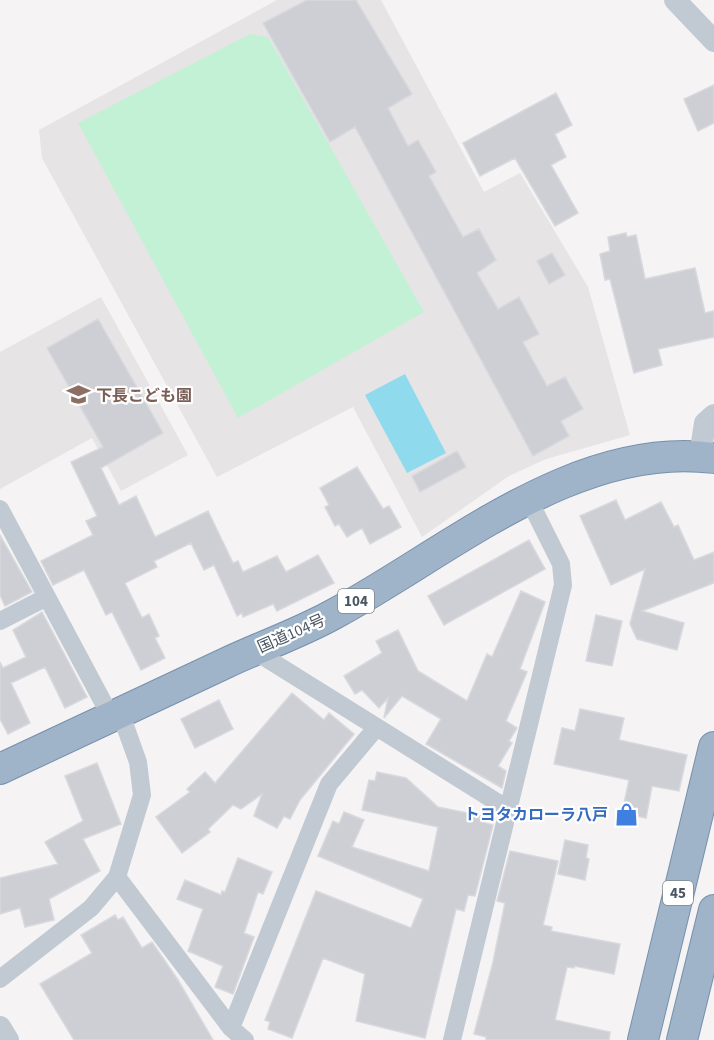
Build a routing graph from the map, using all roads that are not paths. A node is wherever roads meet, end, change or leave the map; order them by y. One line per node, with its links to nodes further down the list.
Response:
1 (675, 0): 2 (street)
2 (714, 41)
3 (714, 415): 4 (street)
4 (707, 457): 5 (highway, 国道104号 / 104)
5 (528, 498): 9 (highway, 国道104号 / 104); 14 (street)
6 (0, 509): 7 (street)
7 (47, 597): 8 (street); 10 (street)
8 (0, 621)
9 (253, 650): 10 (highway, 国道104号 / 104); 11 (street)
10 (115, 715): 13 (highway, 国道104号 / 104); 15 (street)
11 (376, 728): 14 (street); 19 (street)
12 (714, 747): 23 (highway, 45)
13 (0, 770)
14 (508, 809): 22 (street)
15 (117, 877): 17 (street); 19 (street)
16 (714, 910): 24 (highway, 45)
17 (0, 979)
18 (0, 1027): 20 (street)
19 (231, 1028): 21 (street)
20 (8, 1040)
21 (245, 1040)
22 (452, 1040)
23 (643, 1040)
24 (682, 1040)

